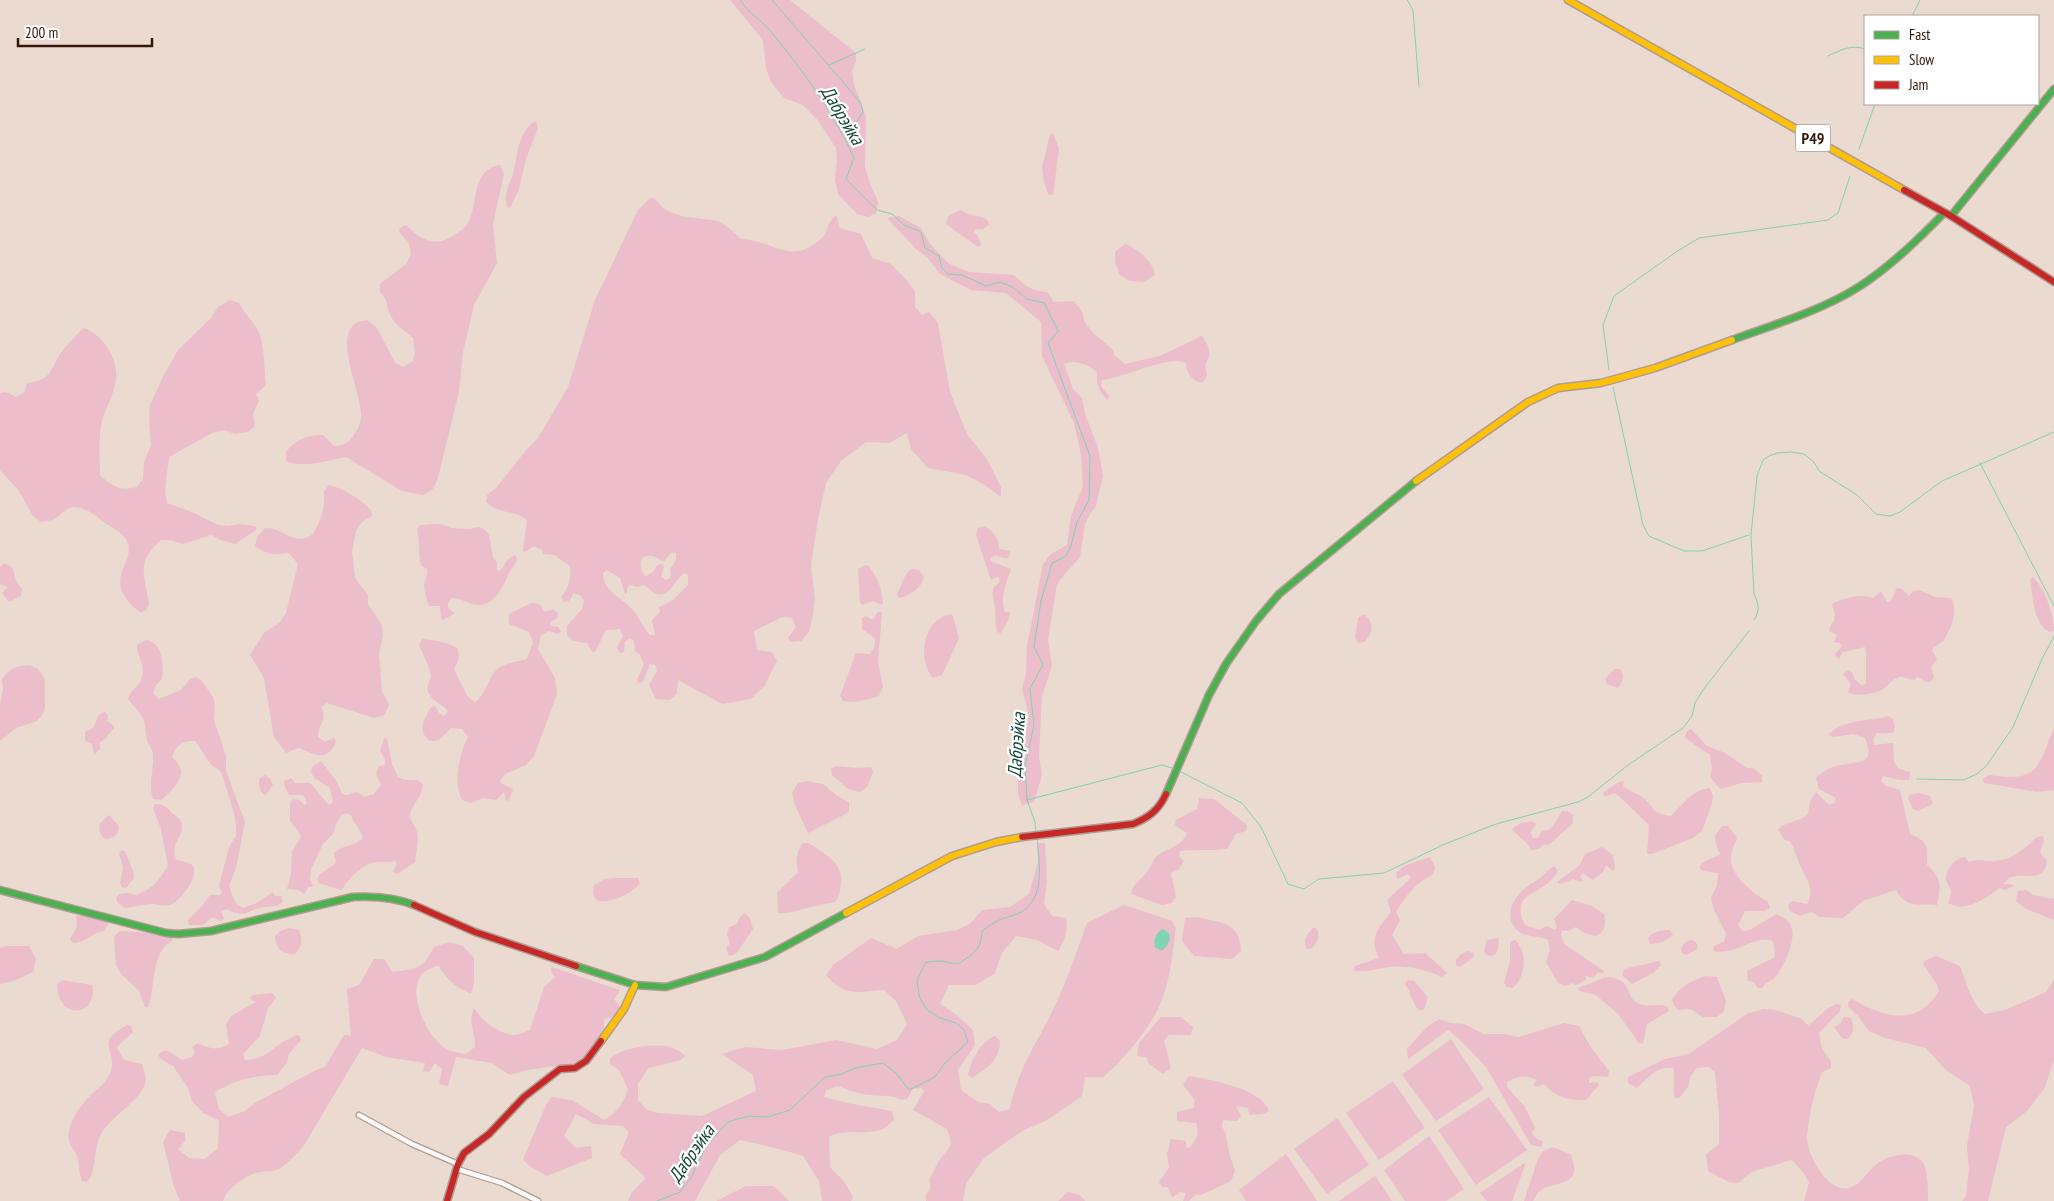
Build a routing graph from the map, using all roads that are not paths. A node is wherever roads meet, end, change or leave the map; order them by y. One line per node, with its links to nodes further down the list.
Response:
1 (1568, 0): 3 (main road, Р49)
2 (2054, 89): 4 (main road)
3 (1944, 213): 4 (main road, Р49); 7 (main road)
4 (1951, 216): 5 (main road, Р49)
5 (2054, 282)
6 (0, 890): 7 (main road)
7 (635, 985): 9 (main road)
8 (359, 1115): 9 (street)
9 (457, 1166): 10 (main road); 11 (street)
10 (447, 1201)
11 (538, 1201)

